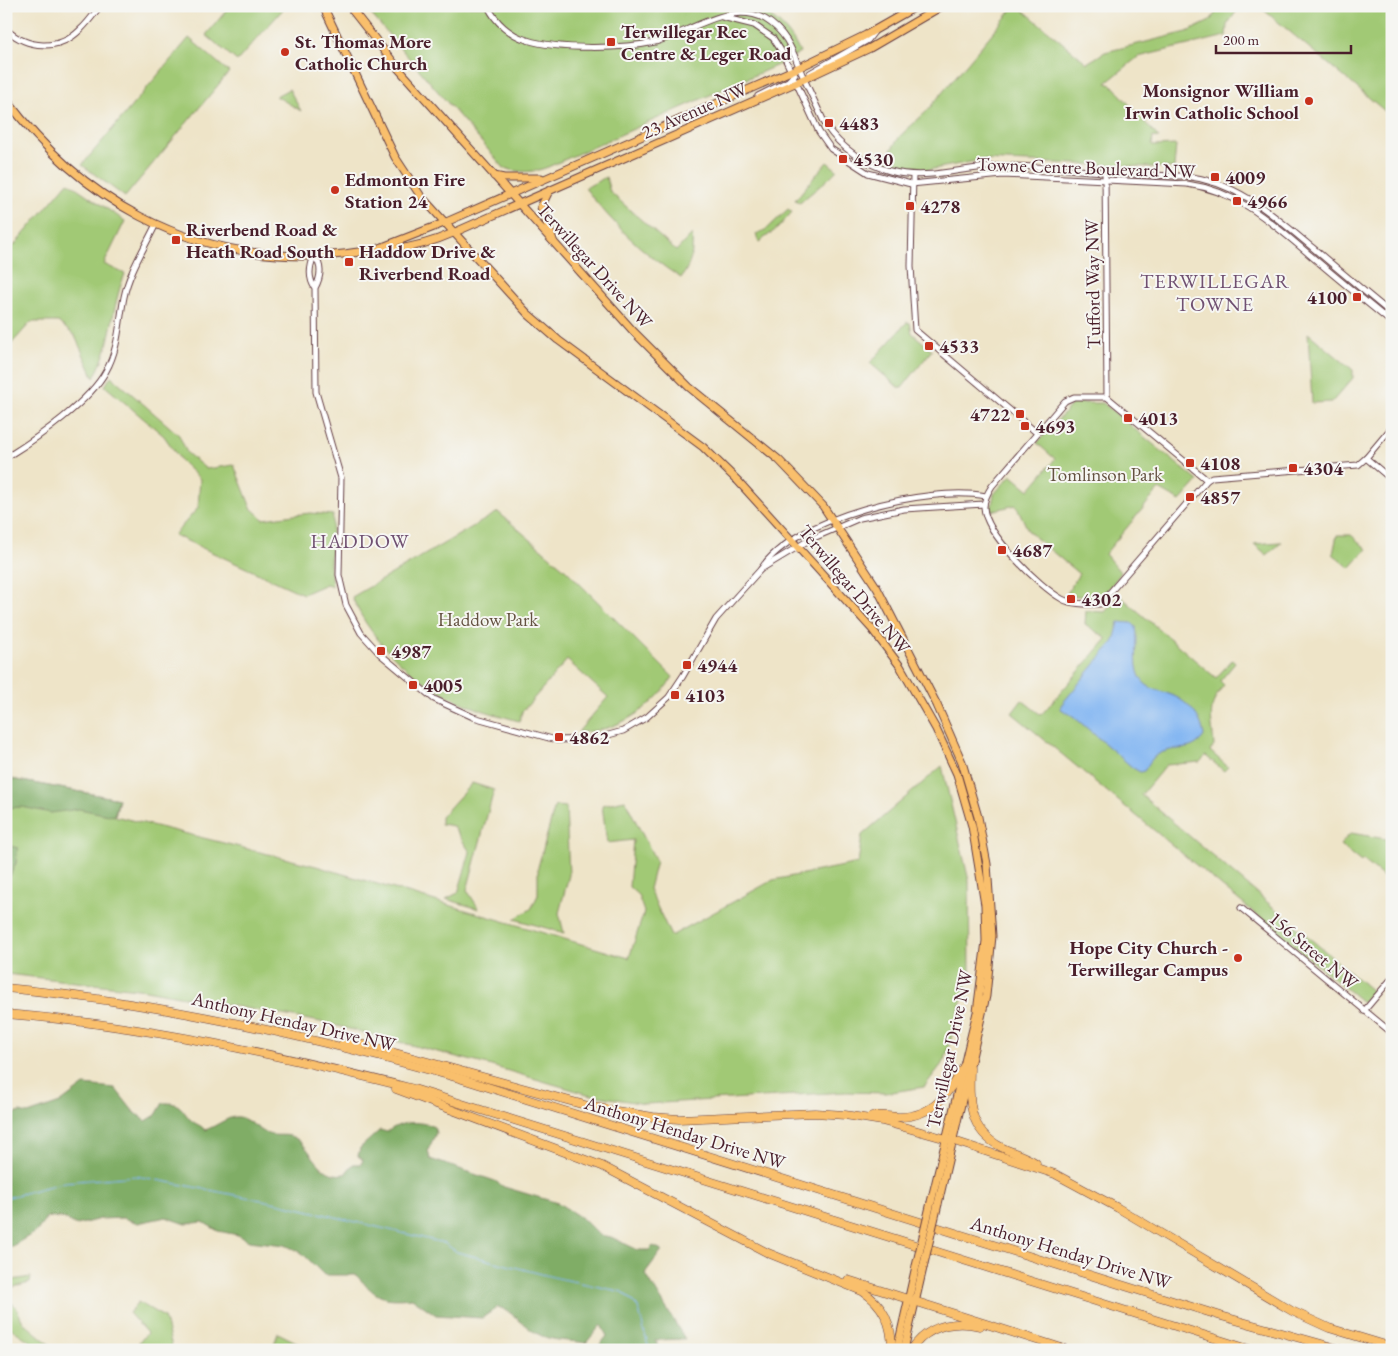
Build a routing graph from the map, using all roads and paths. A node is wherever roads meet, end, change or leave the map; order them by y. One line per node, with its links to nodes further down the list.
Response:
1 (100, 6): 8 (street)
2 (323, 6): 23 (main road, Terwillegar Drive NW)
3 (349, 6): 15 (main road, Terwillegar Drive NW)
4 (488, 6): 7 (street, Towne Centre Boulevard NW)
5 (918, 6): 9 (main road, 23 Avenue NW)
6 (942, 6): 12 (main road, 23 Avenue NW)
7 (722, 17): 10 (street, Towne Centre Boulevard NW); 11 (street, Towne Centre Boulevard NW)
8 (6, 29)
9 (876, 30): 10 (main road, 23 Avenue NW); 12 (street)
10 (800, 67): 11 (main road, 23 Avenue NW); 12 (street, Towne Centre Boulevard NW)
11 (793, 77): 12 (main road, 23 Avenue NW); 17 (main road, 23 Avenue NW); 19 (street, Towne Centre Boulevard NW); 20 (main road, 23 Avenue NW)
12 (804, 78): 16 (street, Towne Centre Boulevard NW)
13 (6, 98): 24 (main road)
14 (1105, 171): 16 (street, Towne Centre Boulevard NW); 18 (street, Tufford Way NW); 29 (street, Towne Centre Boulevard NW)
15 (489, 172): 17 (main road); 21 (main road, Terwillegar Drive NW)
16 (913, 175): 19 (street)
17 (546, 178): 21 (main road, 23 Avenue NW)
18 (1105, 180): 19 (street, Towne Centre Boulevard NW); 30 (street, Towne Centre Boulevard NW); 34 (street, Tufford Way NW)
19 (912, 184): 36 (street)
20 (550, 191): 22 (main road, 23 Avenue NW); 26 (main road)
21 (509, 194): 22 (main road, Terwillegar Drive NW); 23 (main road, 23 Avenue NW)
22 (518, 205): 25 (main road, 23 Avenue NW); 26 (main road, Terwillegar Drive NW)
23 (444, 223): 25 (main road, Terwillegar Drive NW); 27 (main road, 23 Avenue NW)
24 (156, 224): 28 (main road); 37 (street)
25 (453, 233): 27 (main road, 23 Avenue NW); 44 (main road, Terwillegar Drive NW)
26 (554, 245): 43 (main road, Terwillegar Drive NW)
27 (375, 250): 28 (main road)
28 (314, 256): 31 (street); 31 (street)
29 (1348, 277): 30 (street); 32 (street, Towne Centre Boulevard NW)
30 (1343, 282): 33 (street, Towne Centre Boulevard NW)
31 (315, 288): 46 (street)
32 (1392, 314)
33 (1392, 324)
34 (1107, 397): 36 (street); 39 (street)
35 (1392, 428): 38 (street)
36 (1037, 433): 41 (street)
37 (6, 455)
38 (1366, 458): 39 (street); 40 (street)
39 (1206, 480): 42 (street)
40 (1392, 480)
41 (986, 496): 42 (street); 43 (street)
42 (984, 504): 43 (street)
43 (836, 523): 44 (street); 45 (street); 54 (main road, Terwillegar Drive NW)
44 (793, 540): 45 (main road, Terwillegar Drive NW); 46 (street)
45 (799, 546): 46 (street); 54 (main road, Terwillegar Drive NW)
46 (761, 569)
47 (1241, 908): 50 (street, 156 Street NW)
48 (1392, 978): 50 (street)
49 (6, 988): 53 (highway, Anthony Henday Drive NW)
50 (1364, 1011): 52 (street, 156 Street NW)
51 (6, 1014): 55 (highway, Anthony Henday Drive NW)
52 (1392, 1033)
53 (318, 1040): 56 (highway); 69 (highway, Anthony Henday Drive NW)
54 (967, 1067): 56 (highway); 57 (main road, Terwillegar Drive NW); 58 (highway)
55 (366, 1077): 59 (highway); 68 (highway, Anthony Henday Drive NW)
56 (865, 1118): 57 (highway)
57 (950, 1140): 58 (highway); 60 (main road, Terwillegar Drive NW, bridge)
58 (1055, 1174): 62 (highway)
59 (798, 1264): 60 (highway); 63 (highway)
60 (911, 1300): 61 (highway); 64 (main road, Terwillegar Drive NW); 65 (main road, Terwillegar Drive NW)
61 (1005, 1330): 66 (highway); 67 (highway)
62 (1392, 1347)
63 (892, 1350)
64 (897, 1350)
65 (904, 1350)
66 (911, 1350)
67 (1068, 1350)
68 (1252, 1350)
69 (1344, 1350)

